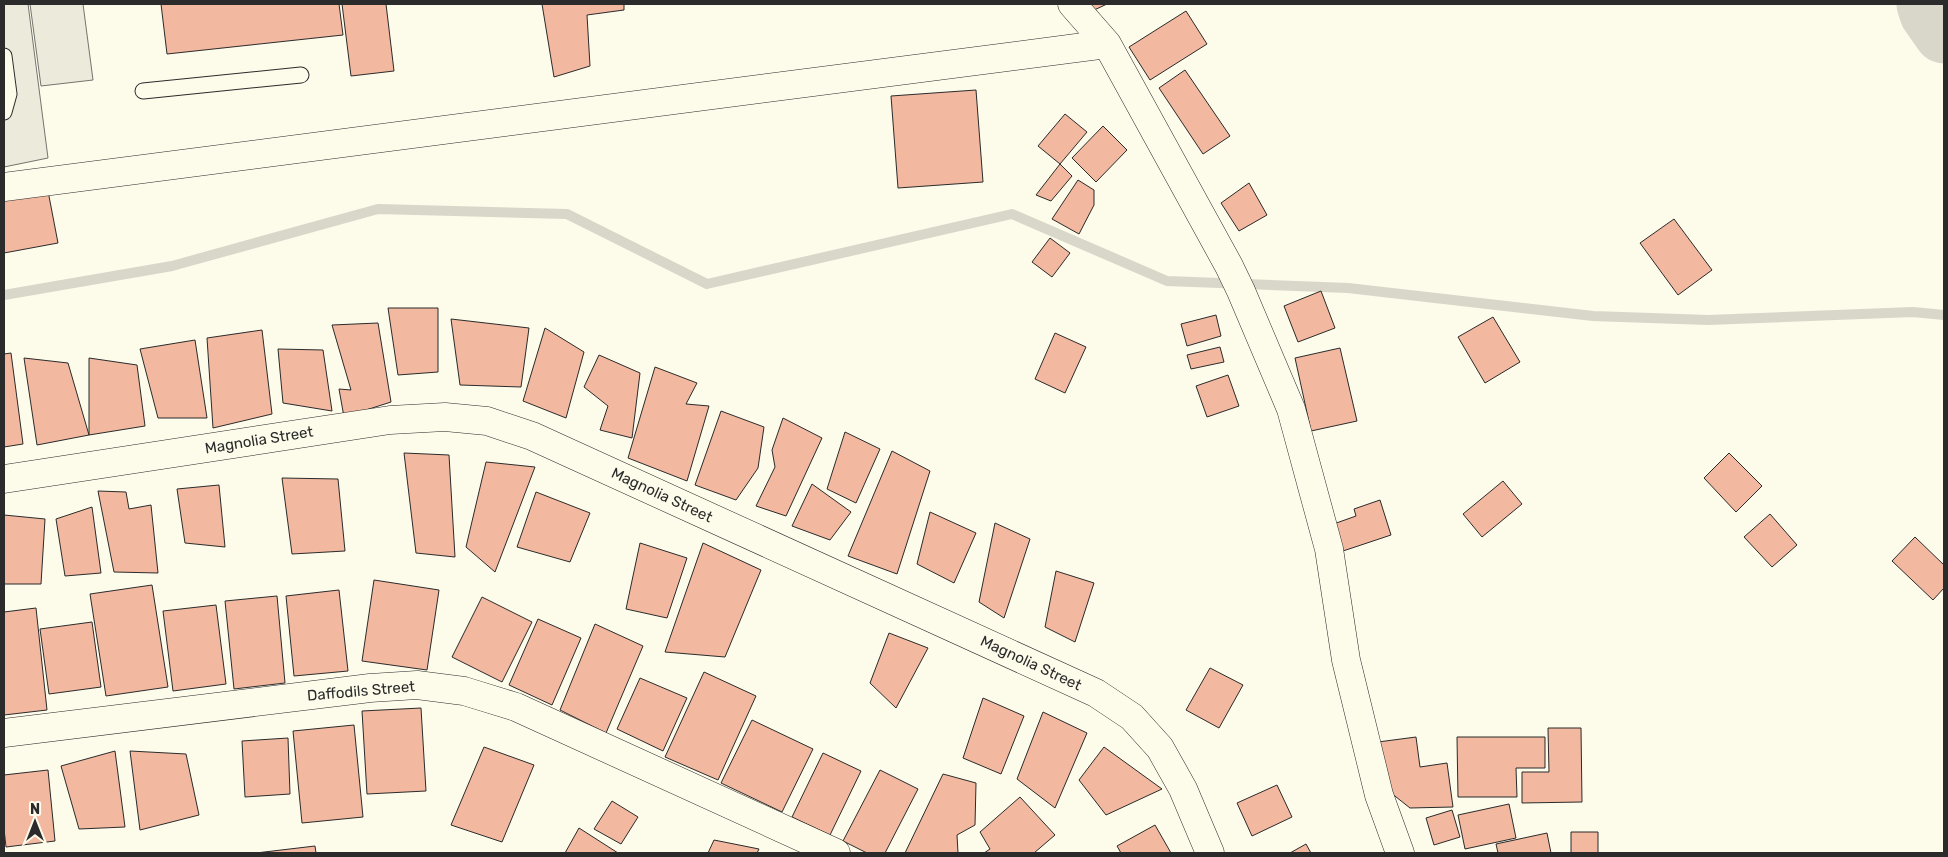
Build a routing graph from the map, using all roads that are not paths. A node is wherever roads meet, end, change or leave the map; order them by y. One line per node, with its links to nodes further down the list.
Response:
1 (1072, 4): 2 (street)
2 (1107, 44): 7 (street); 12 (street)
3 (4, 56): 6 (lane)
4 (301, 75): 5 (lane)
5 (143, 91)
6 (4, 112)
7 (4, 187)
8 (4, 479): 11 (street, Magnolia Street)
9 (4, 733): 10 (street, Daffodils Street)
10 (836, 853)
11 (1210, 853)
12 (1400, 853)

